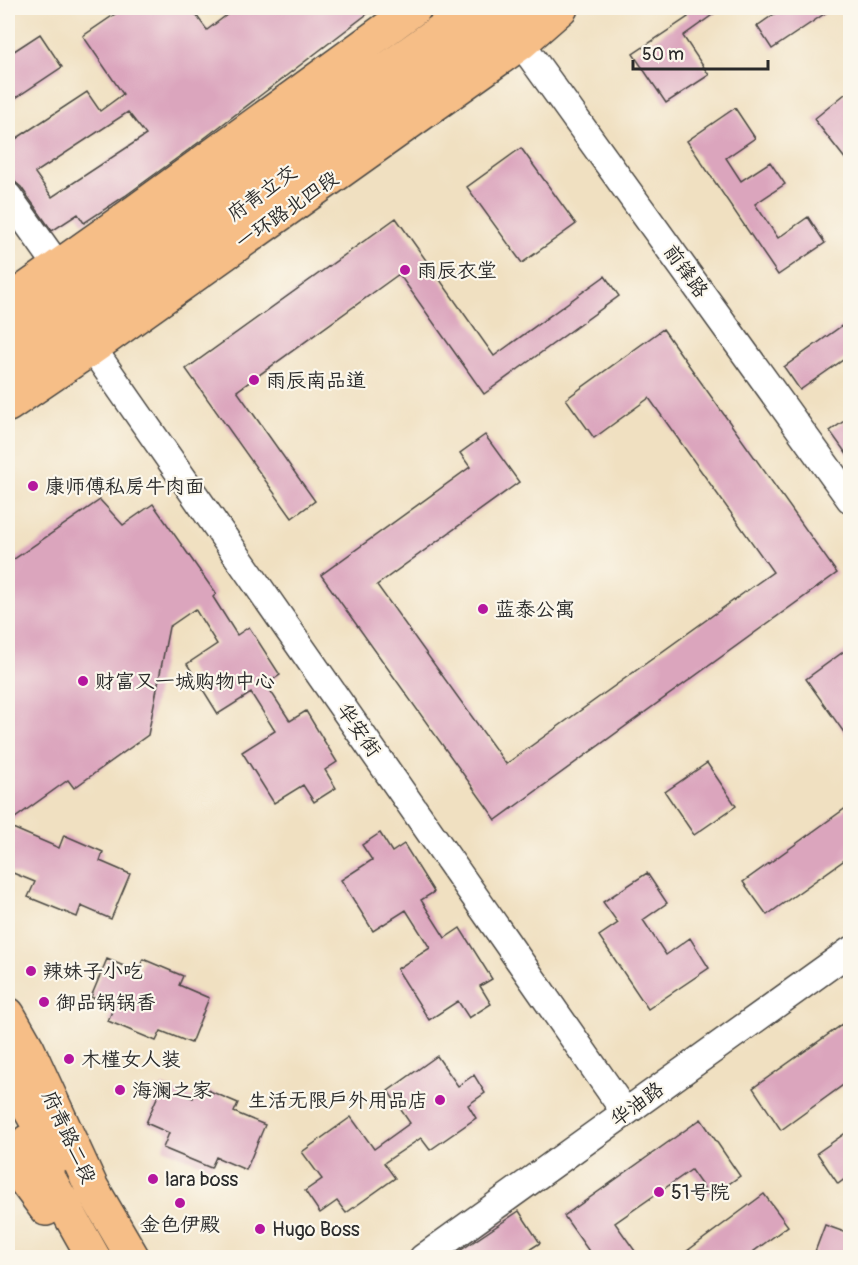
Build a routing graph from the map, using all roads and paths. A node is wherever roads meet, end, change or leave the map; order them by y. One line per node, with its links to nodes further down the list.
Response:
1 (415, 8): 7 (main road)
2 (472, 8): 10 (main road, 府青立交)
3 (516, 8): 10 (main road, 府青立交)
4 (561, 8): 5 (main road, 一环路北四段)
5 (521, 43): 9 (main road, 一环路北四段); 12 (street, 前锋路)
6 (8, 196): 7 (street)
7 (58, 266): 8 (main road)
8 (8, 302)
9 (92, 348): 11 (main road, 一环路北四段); 17 (street, 华安街)
10 (11, 364)
11 (8, 405)
12 (850, 499)
13 (850, 951): 17 (street, 华油路)
14 (8, 1014): 20 (main road, 府青路二段)
15 (11, 1057): 20 (main road); 24 (main road)
16 (8, 1106): 23 (main road)
17 (625, 1112): 26 (street, 华油路)
18 (8, 1140): 21 (main road)
19 (8, 1158): 21 (main road)
20 (91, 1186): 25 (main road, 府青路二段)
21 (49, 1213): 22 (main road)
22 (75, 1257)
23 (94, 1257)
24 (114, 1257)
25 (133, 1257)
26 (423, 1257)

